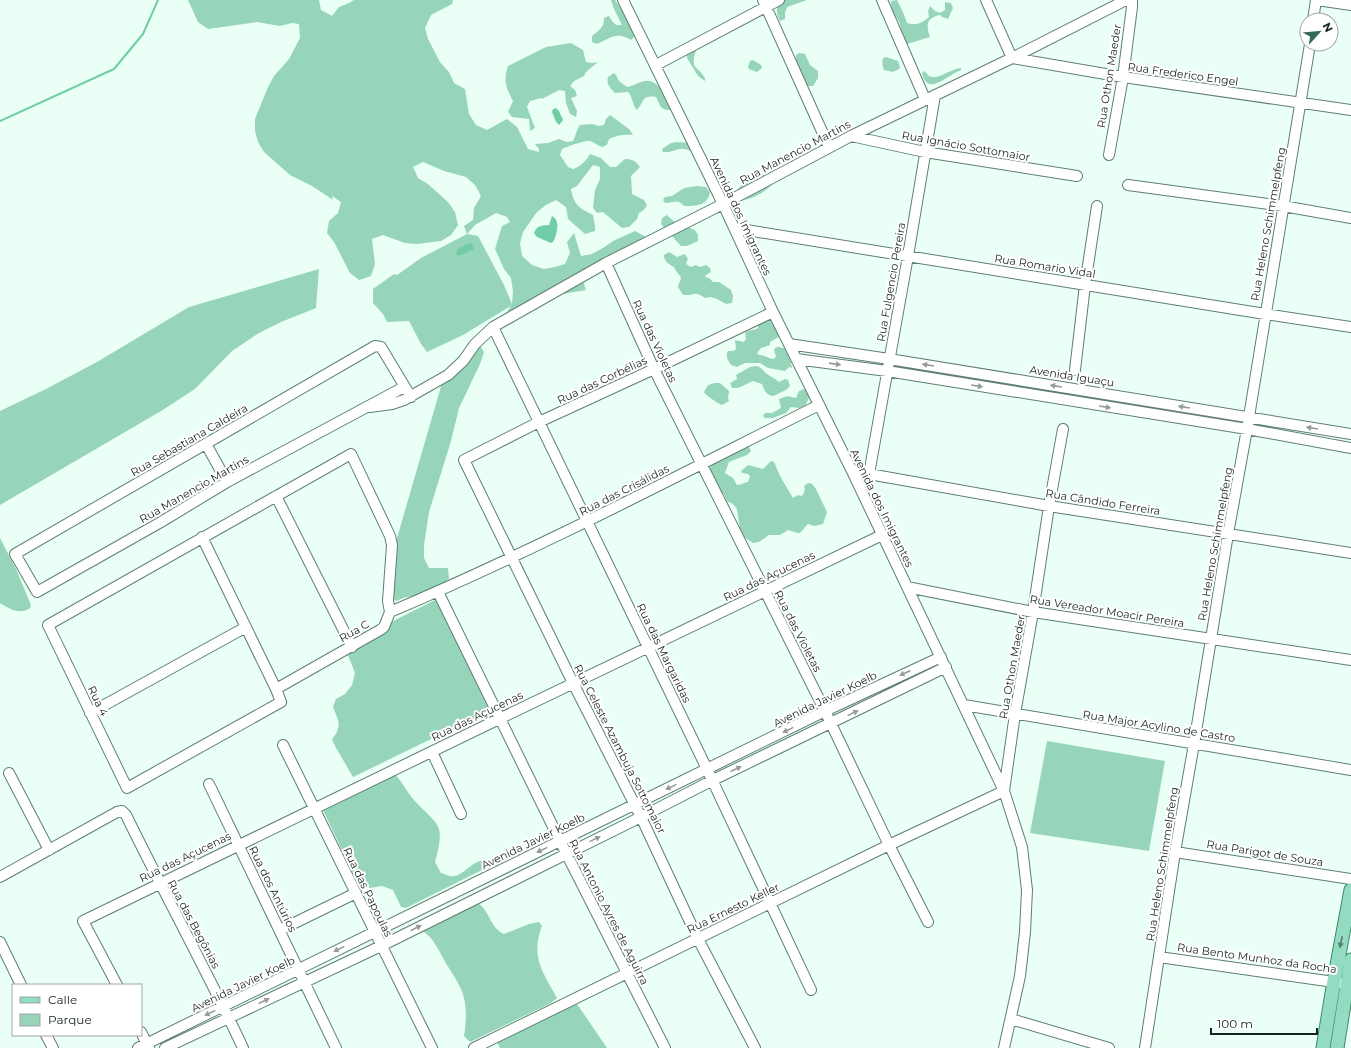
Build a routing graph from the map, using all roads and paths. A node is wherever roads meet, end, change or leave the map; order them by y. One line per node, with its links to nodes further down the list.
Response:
1 (623, 0): 13 (street, Avenida dos Imigrantes)
2 (779, 0): 8 (street)
3 (882, 0): 15 (street)
4 (986, 0): 12 (street)
5 (1126, 0): 12 (street, Rua Manencio Martins)
6 (1132, 0): 14 (street, Rua Othon Maeder)
7 (1317, 0): 9 (street); 10 (street)
8 (764, 3): 13 (street); 19 (street)
9 (1351, 5)
10 (1315, 12)
11 (1309, 52): 16 (street, Rua Heleno Schimmelpfeng)
12 (1012, 58): 14 (street, Rua Frederico Engel); 15 (street, Rua Manencio Martins)
13 (656, 65): 24 (street, Avenida dos Imigrantes)
14 (1123, 77): 16 (street, Rua Frederico Engel); 21 (street, Rua Othon Maeder)
15 (930, 97): 18 (street, Rua Manencio Martins); 20 (street, Rua Fulgencio Pereira)
16 (1301, 103): 17 (street, Rua Frederico Engel); 26 (street, Rua Heleno Schimmelpfeng)
17 (1351, 110)
18 (851, 136): 19 (street, Rua Manencio Martins); 20 (street, Rua Ignácio Sottomaior)
19 (829, 147): 24 (street, Rua Manencio Martins)
20 (925, 152): 22 (street, Rua Ignácio Sottomaior); 29 (street, Rua Fulgencio Pereira)
21 (1109, 155)
22 (1077, 176)
23 (1128, 185): 26 (street)
24 (723, 204): 28 (street, Avenida dos Imigrantes); 30 (street, Rua Manencio Martins)
25 (1097, 206): 31 (street)
26 (1283, 206): 27 (street); 33 (street, Rua Heleno Schimmelpfeng)
27 (1351, 218)
28 (734, 228): 29 (street, Rua Romario Vidal); 32 (street, Avenida dos Imigrantes)
29 (908, 256): 31 (street, Rua Romario Vidal); 38 (street, Rua Fulgencio Pereira)
30 (606, 263): 34 (street, Rua Manencio Martins); 39 (street, Rua das Violetas)
31 (1085, 285): 33 (street, Rua Romario Vidal); 40 (street)
32 (773, 312): 36 (street, Avenida dos Imigrantes); 39 (street, Rua das Corbélias)
33 (1265, 314): 35 (street, Rua Romario Vidal); 46 (street, Rua Heleno Schimmelpfeng)
34 (493, 327): 43 (street, Rua Manencio Martins); 47 (street, Rua das Margaridas)
35 (1351, 327)
36 (789, 344): 37 (street, Avenida dos Imigrantes); 38 (street, Avenida Iguaçu)
37 (796, 359): 41 (street, one-way to 41); 44 (street, Avenida dos Imigrantes)
38 (889, 359): 41 (street, Rua Fulgencio Pereira); 46 (street, Avenida Iguaçu, one-way to 38)
39 (654, 370): 47 (street, Rua das Corbélias); 54 (street, Rua das Violetas)
40 (1075, 370)
41 (887, 371): 49 (street, one-way to 49); 56 (street, Rua Fulgencio Pereira)
42 (404, 386): 43 (street); 45 (street, Rua Manencio Martins); 51 (street, Rua Sebastiana Caldeira)
43 (411, 397): 45 (street, Rua Manencio Martins)
44 (819, 405): 54 (street, Rua das Crisálidas); 55 (street, Avenida dos Imigrantes)
45 (364, 408): 57 (street, Rua Manencio Martins)
46 (1249, 417): 49 (street, Rua Heleno Schimmelpfeng); 50 (street, Avenida Iguaçu, one-way to 46)
47 (539, 422): 53 (street, Rua das Corbélias); 60 (street, Rua das Margaridas)
48 (1063, 429): 59 (street, Rua Othon Maeder)
49 (1247, 429): 52 (street); 61 (street, Rua Heleno Schimmelpfeng)
50 (1351, 434)
51 (206, 444): 57 (street); 68 (street, Rua Sebastiana Caldeira)
52 (1351, 448)
53 (464, 460): 65 (street, Rua Celeste Azambuja Sottomaior)
54 (701, 464): 60 (street, Rua das Crisálidas); 67 (street, Rua das Violetas)
55 (852, 471): 56 (street, Rua Cândido Ferreira); 62 (street, Avenida dos Imigrantes)
56 (869, 474): 59 (street, Rua Cândido Ferreira)
57 (227, 482): 68 (street, Rua Manencio Martins)
58 (276, 496): 63 (street); 70 (street); 74 (street)
59 (1049, 506): 61 (street, Rua Cândido Ferreira); 71 (street, Rua Othon Maeder)
60 (587, 522): 65 (street, Rua das Crisálidas); 75 (street, Rua das Margaridas)
61 (1228, 534): 64 (street, Rua Cândido Ferreira); 73 (street, Rua Heleno Schimmelpfeng)
62 (882, 535): 66 (street, Avenida dos Imigrantes); 67 (street, Rua das Açucenas)
63 (202, 537): 72 (street); 83 (street, Rua 4)
64 (1351, 552)
65 (512, 557): 69 (street, Rua das Crisálidas); 79 (street, Rua Celeste Azambuja Sottomaior)
66 (907, 587): 71 (street, Rua Vereador Moacir Pereira); 76 (street, Avenida dos Imigrantes)
67 (765, 591): 75 (street, Rua das Açucenas); 82 (street, Rua das Violetas)
68 (36, 592)
69 (438, 592): 70 (street); 85 (street, Rua Antonio Ayres de Aguirra)
70 (390, 612): 74 (street, Rua C)
71 (1033, 612): 73 (street, Rua Vereador Moacir Pereira); 84 (street, Rua Othon Maeder)
72 (246, 627): 80 (street); 83 (street)
73 (1212, 639): 77 (street, Rua Vereador Moacir Pereira); 87 (street, Rua Heleno Schimmelpfeng)
74 (352, 647): 80 (street, Rua C)
75 (648, 647): 79 (street, Rua das Açucenas); 90 (street, Rua das Margaridas)
76 (941, 657): 78 (street, Avenida dos Imigrantes); 82 (street, Avenida Javier Koelb, one-way to 82)
77 (1351, 660)
78 (946, 668): 81 (street, Avenida dos Imigrantes); 86 (street, one-way to 78)
79 (573, 683): 85 (street, Rua das Açucenas); 96 (street, Rua Celeste Azambuja Sottomaior)
80 (276, 689): 83 (street, Rua 4)
81 (964, 705): 84 (street, Rua Major Acylino de Castro); 95 (street, Avenida dos Imigrantes)
82 (825, 711): 86 (street, Rua das Violetas); 90 (street, Avenida Javier Koelb, one-way to 90)
83 (90, 713)
84 (1015, 714): 87 (street, Rua Major Acylino de Castro); 95 (street, Rua Othon Maeder)
85 (501, 718): 89 (street, Rua das Açucenas); 100 (street, Rua Antonio Ayres de Aguirra)
86 (831, 724): 93 (street, one-way to 86); 102 (street, Rua das Violetas)
87 (1194, 744): 91 (street, Rua Major Acylino de Castro); 104 (street, Rua Heleno Schimmelpfeng)
88 (283, 746): 97 (street, Rua das Papoulas)
89 (432, 752): 97 (street, Rua das Açucenas); 98 (street)
90 (708, 769): 93 (street, Rua das Margaridas); 96 (street, Avenida Javier Koelb, one-way to 96)
91 (1351, 770)
92 (9, 773): 103 (street)
93 (713, 780): 99 (street); 111 (street, Rua das Margaridas)
94 (209, 784): 101 (street, Rua dos Antúrios)
95 (1004, 791): 102 (street, Rua Ernesto Keller); 129 (street, Avenida dos Imigrantes)
96 (635, 804): 99 (street, Rua Celeste Azambuja Sottomaior); 100 (street, Avenida Javier Koelb)
97 (314, 808): 101 (street, Rua das Açucenas); 110 (street, Rua das Papoulas)
98 (461, 814)
99 (641, 817): 105 (street, one-way to 99); 115 (street, Rua Celeste Azambuja Sottomaior)
100 (560, 841): 105 (street, Rua Antonio Ayres de Aguirra); 114 (street, Avenida Javier Koelb, one-way to 114)
101 (238, 845): 108 (street, Rua das Açucenas); 113 (street, Rua dos Antúrios)
102 (889, 845): 111 (street, Rua Ernesto Keller); 112 (street, Rua das Violetas)
103 (48, 850): 106 (street); 108 (street, Rua das Begônias)
104 (1175, 852): 107 (street, Rua Parigot de Souza); 118 (street, Rua Heleno Schimmelpfeng)
105 (566, 853): 117 (street, one-way to 105); 121 (street, Rua Antonio Ayres de Aguirra)
106 (0, 877)
107 (1351, 878)
108 (160, 883): 125 (street, Rua das Açucenas); 127 (street, Rua das Begônias)
109 (1351, 890): 123 (main road, one-way to 123)
110 (356, 893): 113 (street); 114 (street, Rua das Papoulas)
111 (771, 903): 115 (street, Rua Ernesto Keller); 126 (street, Rua das Margaridas)
112 (928, 922)
113 (280, 930): 120 (street, Rua dos Antúrios)
114 (374, 932): 117 (street, Rua das Papoulas); 120 (street, Avenida Javier Koelb, one-way to 120)
115 (698, 938): 121 (street, Rua Ernesto Keller); 140 (street, Rua Celeste Azambuja Sottomaior)
116 (0, 942): 124 (street)
117 (381, 946): 122 (street); 137 (street, Rua das Papoulas)
118 (1159, 957): 123 (street, Rua Bento Munhoz da Rocha); 143 (street, Rua Heleno Schimmelpfeng)
119 (1351, 960): 123 (main road)
120 (299, 969): 122 (street, Rua dos Antúrios); 127 (street, Avenida Javier Koelb)
121 (627, 973): 138 (street, Rua Ernesto Keller); 139 (street, Rua Antonio Ayres de Aguirra)
122 (305, 981): 128 (street, one-way to 122); 136 (street, Rua dos Antúrios)
123 (1344, 983): 144 (main road); 145 (main road)
124 (21, 984)
125 (115, 984)
126 (811, 990)
127 (224, 1007): 128 (street, Rua das Begônias); 132 (street, Avenida Javier Koelb, one-way to 132)
128 (228, 1017): 134 (street); 135 (street, Rua das Begônias)
129 (1011, 1019): 141 (street, Avenida dos Imigrantes); 142 (street)
130 (46, 1036): 133 (street)
131 (142, 1036): 132 (street)
132 (144, 1047)
133 (52, 1048)
134 (166, 1048)
135 (243, 1048)
136 (336, 1048)
137 (432, 1048)
138 (474, 1048)
139 (665, 1048)
140 (755, 1048)
141 (1004, 1048)
142 (1109, 1048)
143 (1145, 1048)
144 (1323, 1048)
145 (1337, 1048)

